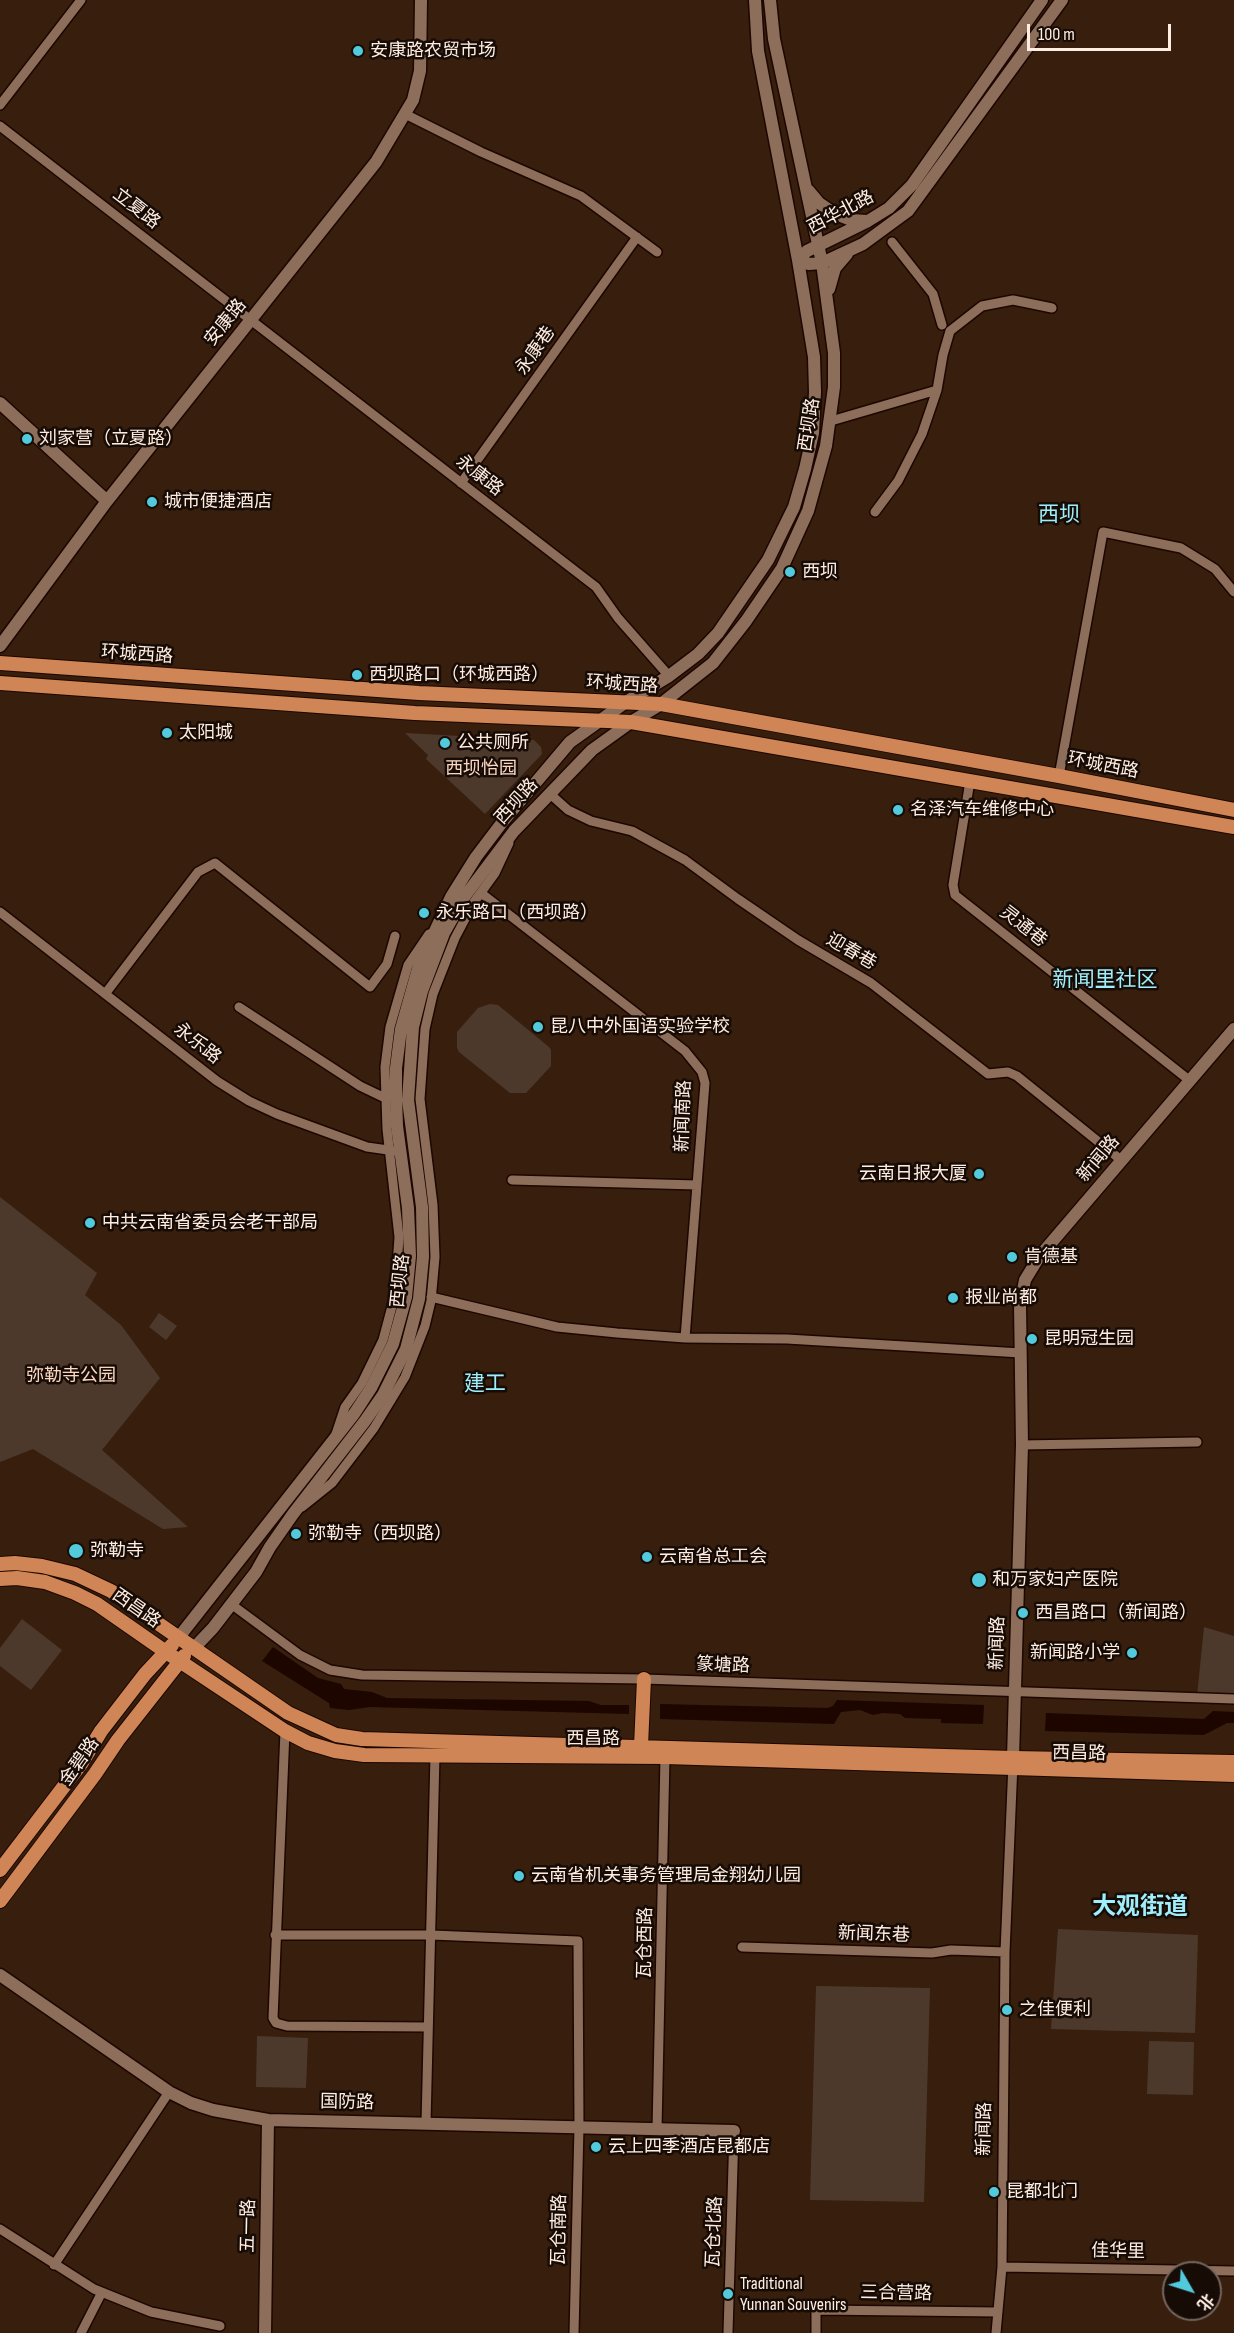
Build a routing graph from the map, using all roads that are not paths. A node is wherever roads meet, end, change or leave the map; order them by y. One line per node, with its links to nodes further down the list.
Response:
1 (81, 0): 7 (street)
2 (421, 0): 8 (main road, 安康路)
3 (755, 0): 17 (main road, 西坝路)
4 (770, 0): 10 (main road, 西坝路)
5 (1042, 0): 11 (main road, 西华北路)
6 (1062, 0): 15 (main road, 西华北路)
7 (0, 105)
8 (405, 114): 12 (street); 21 (main road, 安康路)
9 (0, 126): 21 (street, 立夏路)
10 (806, 188): 11 (main road); 14 (main road, 西坝路)
11 (868, 221): 14 (main road, 西华北路)
12 (637, 237): 16 (street); 26 (street, 永康巷)
13 (892, 242): 22 (street)
14 (819, 244): 17 (main road, 西华北路); 18 (main road, 西坝路)
15 (854, 248): 18 (main road, 西华北路); 19 (main road)
16 (657, 252)
17 (798, 260): 18 (main road, 西华北路); 32 (main road, 西坝路)
18 (822, 263): 19 (main road, 西坝路)
19 (829, 302): 25 (main road, 西坝路)
20 (1052, 308): 23 (street)
21 (251, 321): 26 (street, 永康路); 27 (main road, 安康路)
22 (942, 325)
23 (937, 390): 25 (street); 28 (street)
24 (0, 403): 27 (main road)
25 (831, 421): 35 (main road, 西坝路)
26 (461, 483): 32 (street, 永康路)
27 (107, 501): 30 (main road, 安康路)
28 (874, 512)
29 (1234, 592): 38 (street)
30 (0, 646)
31 (0, 663): 34 (main road, 环城西路)
32 (669, 676): 34 (main road, 西坝路)
33 (0, 683): 36 (main road, 环城西路)
34 (626, 702): 35 (main road, 环城西路); 36 (main road, 西坝路)
35 (661, 705): 37 (main road, 西坝路); 38 (main road, 环城西路)
36 (598, 721): 37 (main road, 环城西路); 46 (main road, 西坝路)
37 (631, 722): 39 (main road, 环城西路); 40 (main road, 西坝路)
38 (1059, 776): 41 (main road, 环城西路)
39 (970, 781): 42 (main road, 环城西路); 51 (street, 灵通巷)
40 (549, 793): 43 (main road, 西坝路); 54 (street, 迎春巷)
41 (1234, 810)
42 (1234, 827)
43 (514, 831): 44 (street); 62 (main road, 西坝路)
44 (481, 893): 56 (street, 新闻南路); 57 (street)
45 (0, 912): 48 (street, 永乐路)
46 (442, 915): 52 (street); 53 (main road, 西坝路)
47 (395, 936): 48 (street)
48 (105, 994): 53 (street, 永乐路)
49 (239, 1007): 52 (street)
50 (1234, 1029): 51 (main road, 新闻路)
51 (1189, 1080): 54 (main road, 新闻路)
52 (385, 1098): 53 (street)
53 (396, 1151): 66 (main road, 西坝路)
54 (1121, 1160): 59 (main road, 新闻路)
55 (512, 1180): 56 (street)
56 (698, 1185): 58 (street, 新闻南路)
57 (431, 1297): 58 (street); 62 (street)
58 (686, 1338): 59 (street)
59 (1021, 1353): 61 (main road, 新闻路)
60 (1197, 1442): 61 (street)
61 (1022, 1445): 71 (main road, 新闻路)
62 (293, 1514): 65 (main road, 西坝路)
63 (0, 1564): 66 (main road, 西昌路)
64 (0, 1579): 68 (main road, 西昌路)
65 (231, 1604): 67 (main road, 西坝路); 70 (street, 篆塘路)
66 (179, 1637): 67 (main road, 西昌路); 68 (main road, 金碧路)
67 (195, 1647): 69 (main road, 金碧路); 74 (main road, 西昌路)
68 (166, 1652): 69 (main road, 西昌路); 80 (main road, 金碧路)
69 (179, 1661): 73 (main road, 西昌路); 81 (main road, 金碧路)
70 (644, 1679): 71 (street, 篆塘路); 74 (main road)
71 (1014, 1693): 72 (street, 篆塘路); 78 (main road, 新闻路)
72 (1234, 1699)
73 (285, 1731): 75 (main road, 西昌路); 82 (street)
74 (641, 1746): 78 (main road, 西昌路)
75 (435, 1755): 76 (main road, 西昌路); 83 (street)
76 (665, 1757): 78 (main road, 西昌路); 92 (street, 瓦仓西路)
77 (1234, 1762): 78 (main road, 西昌路)
78 (1013, 1764): 79 (main road, 西昌路); 85 (street, 新闻路)
79 (1234, 1776)
80 (0, 1870)
81 (0, 1902)
82 (275, 1935): 83 (street); 87 (street)
83 (432, 1935): 87 (street); 91 (street, 瓦仓南路)
84 (742, 1947): 85 (street, 新闻东巷)
85 (1005, 1952): 96 (street, 新闻路)
86 (0, 1975): 88 (main road, 国防路)
87 (428, 2027): 90 (street)
88 (169, 2092): 89 (main road, 国防路); 95 (street)
89 (268, 2120): 90 (main road, 国防路); 102 (main road, 五一路)
90 (426, 2123): 91 (main road, 国防路)
91 (579, 2127): 92 (main road, 国防路); 103 (street, 瓦仓南路)
92 (657, 2129): 93 (main road, 国防路)
93 (734, 2131): 104 (street, 瓦仓北路)
94 (0, 2229): 95 (street)
95 (54, 2265): 98 (street)
96 (1002, 2267): 97 (street, 佳华里); 99 (street, 新闻路)
97 (1234, 2271)
98 (102, 2292): 100 (street); 101 (street)
99 (998, 2312): 105 (street, 三合营路); 106 (street, 新闻路)
100 (220, 2326)
101 (81, 2333)
102 (265, 2333)
103 (574, 2333)
104 (728, 2333)
105 (816, 2333)
106 (996, 2333)

